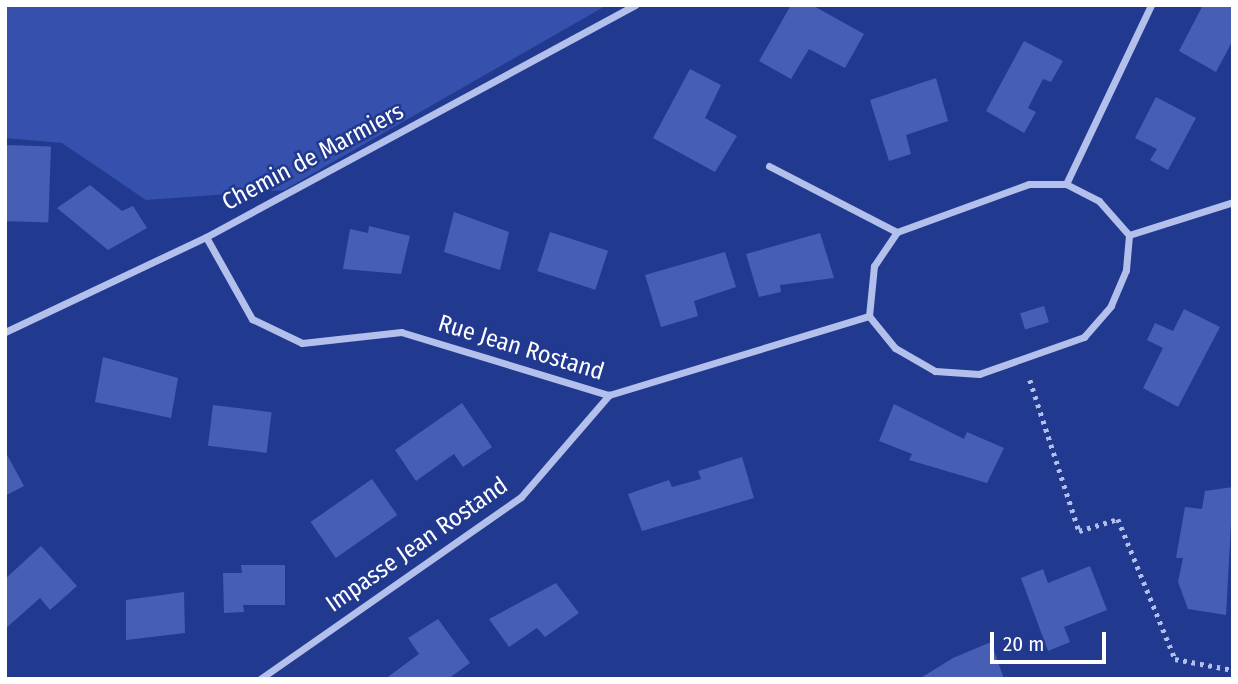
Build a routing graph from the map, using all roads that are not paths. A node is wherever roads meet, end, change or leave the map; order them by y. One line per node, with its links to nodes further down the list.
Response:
1 (635, 5): 8 (street, Chemin de Marmiers)
2 (1151, 5): 4 (street)
3 (769, 166): 6 (street)
4 (1066, 184): 6 (street); 7 (street)
5 (1233, 202): 7 (street)
6 (897, 232): 9 (street)
7 (1129, 235): 9 (street)
8 (206, 237): 10 (street, Chemin de Marmiers); 11 (street, Rue Jean Rostand)
9 (869, 316): 11 (street, Rue Jean Rostand)
10 (5, 332)
11 (610, 395): 12 (street, Impasse Jean Rostand)
12 (260, 679)

